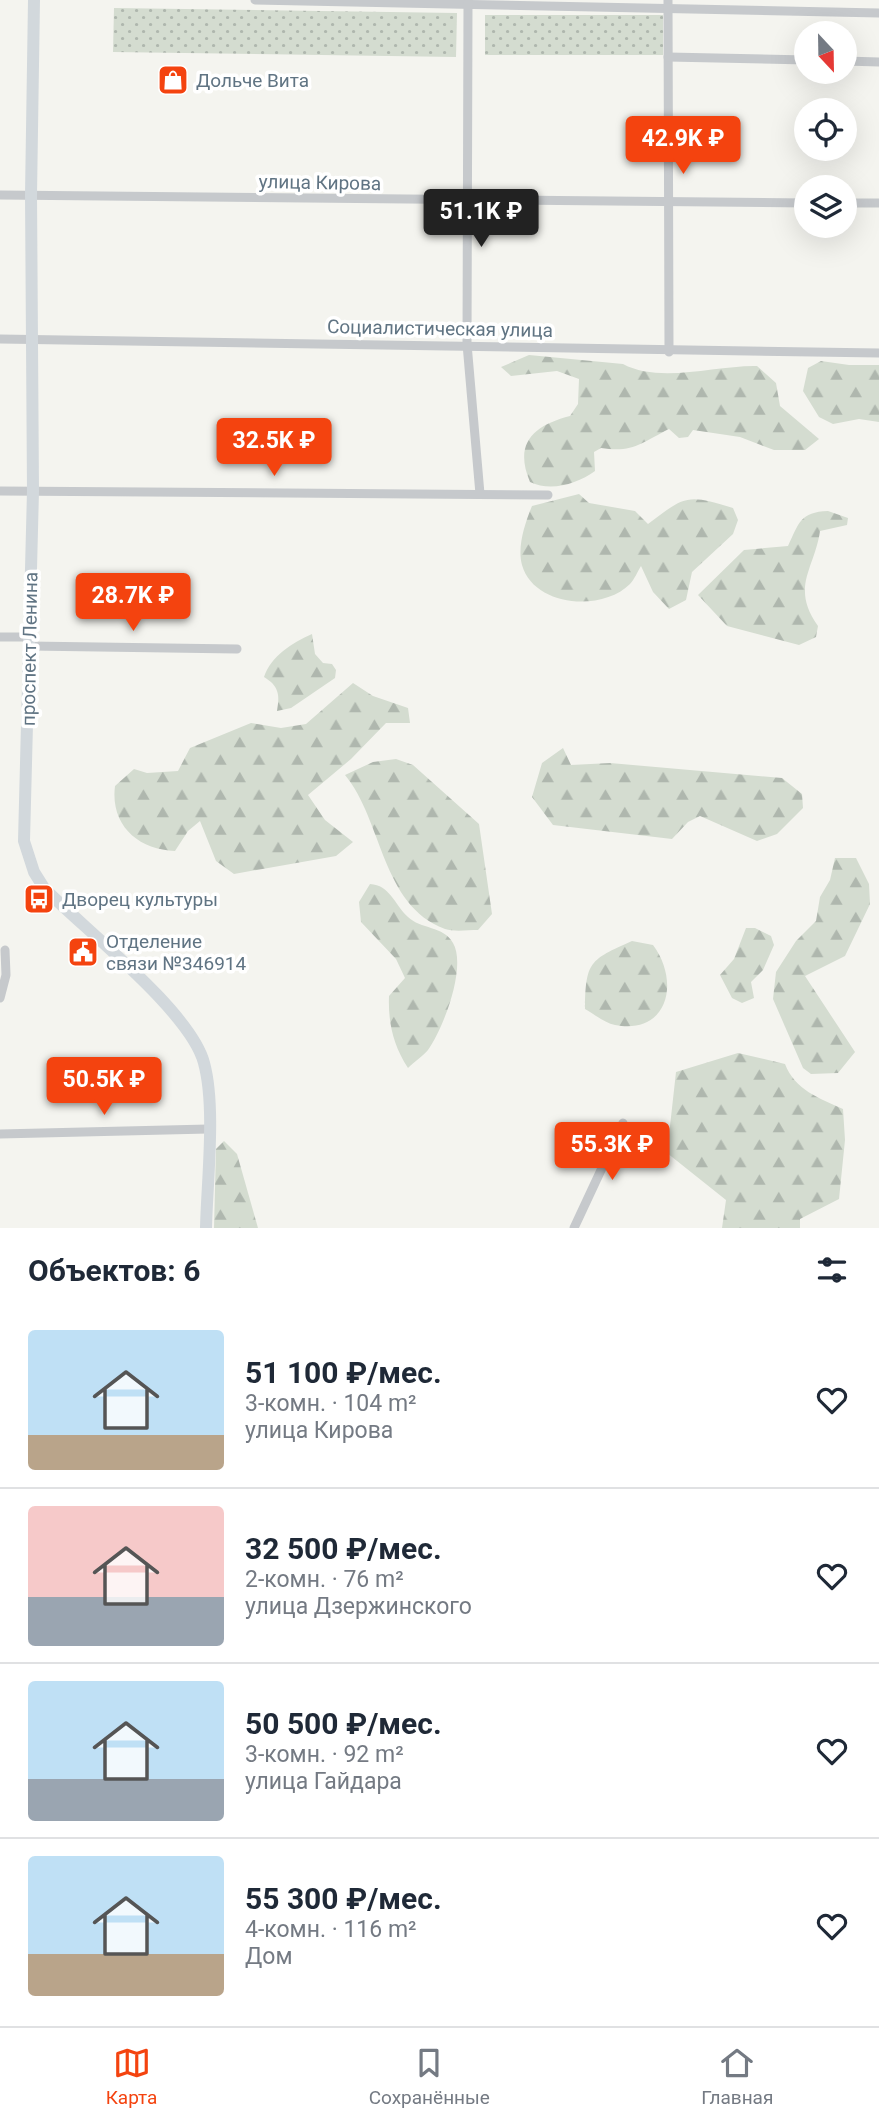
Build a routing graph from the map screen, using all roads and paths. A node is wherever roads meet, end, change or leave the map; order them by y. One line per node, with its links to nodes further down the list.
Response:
1 (34, 0): 12 (main road, проспект Ленина)
2 (255, 0): 3 (street)
3 (455, 2): 4 (street)
4 (468, 4): 5 (street); 13 (street)
5 (668, 4): 6 (street); 7 (street)
6 (879, 13)
7 (668, 57): 8 (street); 14 (street)
8 (794, 60)
9 (858, 61): 10 (street)
10 (879, 62)
11 (0, 195): 12 (street, улица Кирова)
12 (31, 195): 13 (street, улица Кирова); 19 (main road, проспект Ленина)
13 (466, 202): 14 (street, улица Кирова); 20 (street)
14 (668, 202): 15 (street, улица Кирова); 21 (street)
15 (794, 203)
16 (857, 203): 17 (street)
17 (879, 203)
18 (0, 339): 19 (street, Социалистическая улица)
19 (31, 339): 20 (street, Социалистическая улица); 24 (main road, проспект Ленина)
20 (467, 344): 21 (street, Социалистическая улица); 25 (street)
21 (669, 352): 22 (street, Социалистическая улица)
22 (879, 353)
23 (0, 491): 24 (street)
24 (33, 491): 25 (street); 28 (main road, проспект Ленина)
25 (480, 494): 26 (street)
26 (548, 495)
27 (0, 637): 28 (street)
28 (29, 642): 29 (street); 33 (main road, проспект Ленина)
29 (237, 649)
30 (5, 950): 31 (street)
31 (0, 998)
32 (623, 1123): 36 (street)
33 (208, 1129): 34 (street); 35 (main road, проспект Ленина)
34 (0, 1134)
35 (206, 1228)
36 (574, 1228)

